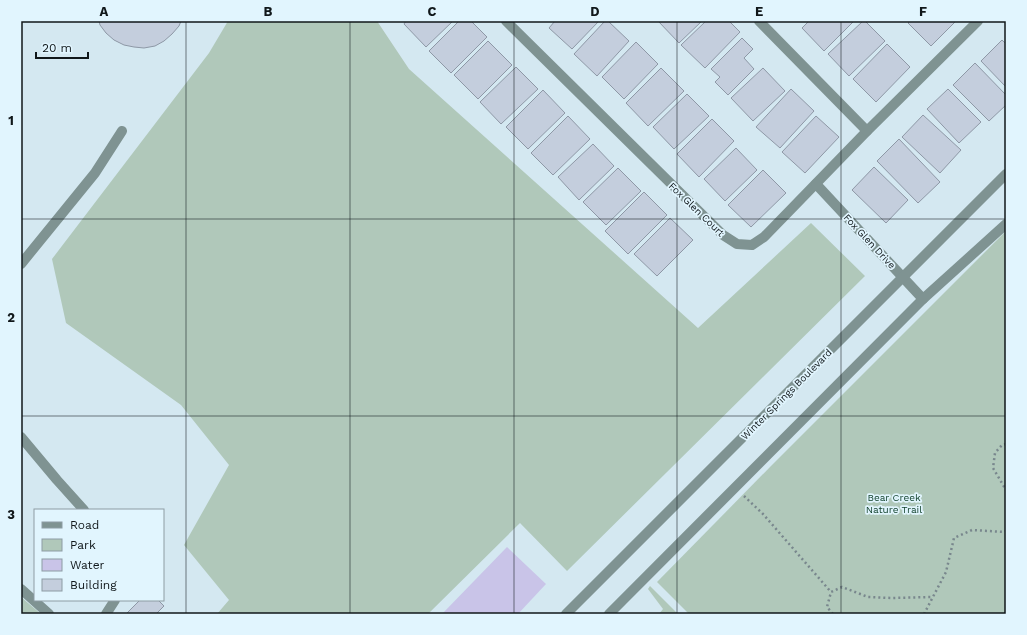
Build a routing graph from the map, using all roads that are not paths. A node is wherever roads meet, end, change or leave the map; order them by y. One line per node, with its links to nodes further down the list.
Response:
1 (506, 21): 7 (street, Fox Glen Court)
2 (759, 21): 5 (street)
3 (978, 21): 5 (street, Fox Glen Court)
4 (122, 131): 9 (street)
5 (867, 131): 7 (street, Fox Glen Court)
6 (1006, 174): 10 (street, Winter Springs Boulevard)
7 (816, 184): 10 (street, Fox Glen Drive)
8 (1006, 224): 11 (street)
9 (21, 264)
10 (903, 276): 11 (street, Fox Glen Drive); 20 (street, Winter Springs Boulevard)
11 (923, 299): 21 (street)
12 (21, 437): 13 (street)
13 (83, 509)
14 (21, 589): 16 (street)
15 (34, 601): 18 (street)
16 (34, 601)
17 (114, 601): 19 (street)
18 (49, 614)
19 (106, 614)
20 (566, 614)
21 (609, 614)

